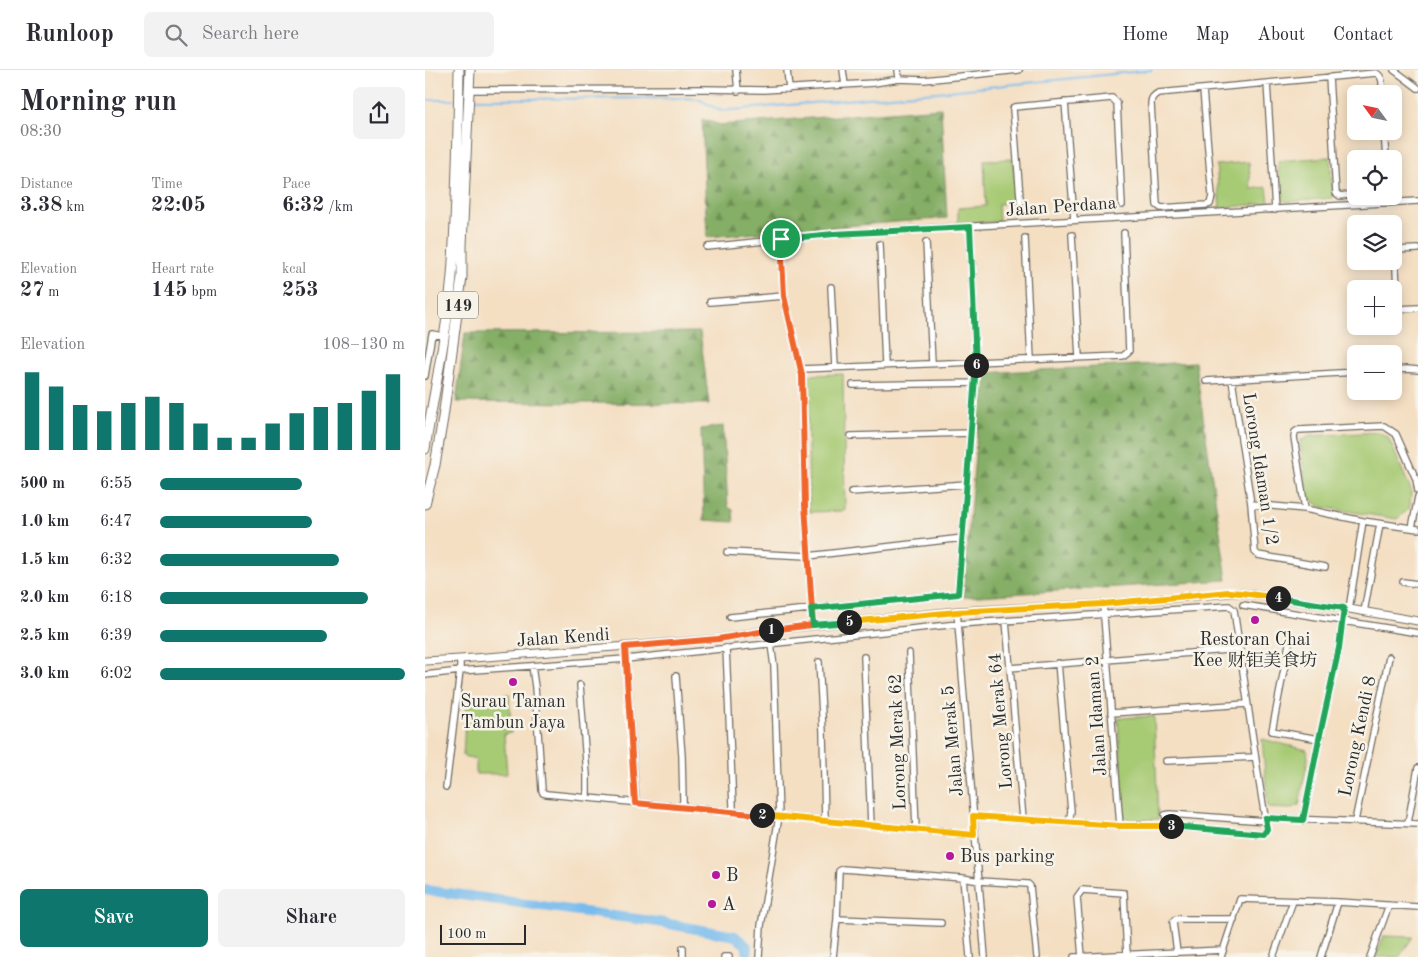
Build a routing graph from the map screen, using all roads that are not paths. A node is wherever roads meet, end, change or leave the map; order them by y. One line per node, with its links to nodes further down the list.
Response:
1 (459, 70): 40 (main road, 149)
2 (470, 70): 18 (main road, 149)
3 (736, 70): 19 (street)
4 (787, 70): 16 (street)
5 (843, 70): 13 (street)
6 (898, 70): 11 (street)
7 (1019, 70): 9 (street)
8 (1394, 70): 15 (street)
9 (987, 72): 11 (street)
10 (1329, 77): 12 (street); 14 (street); 21 (street)
11 (899, 79): 13 (street)
12 (1267, 83): 17 (street); 25 (street)
13 (845, 85): 16 (street)
14 (1382, 85)
15 (1418, 88)
16 (789, 89): 19 (street)
17 (1203, 90): 17 (street)
18 (470, 91): 19 (street); 64 (main road, 149)
19 (738, 91)
20 (1065, 102): 23 (street); 24 (street); 26 (street)
21 (1347, 194)
22 (1418, 201): 25 (street, Jalan Perdana)
23 (1123, 204)
24 (1021, 209)
25 (1275, 210): 26 (street, Jalan Perdana)
26 (1073, 219): 27 (street, Jalan Perdana)
27 (970, 227): 31 (street, Jalan Perdana); 43 (street)
28 (1124, 233): 41 (street)
29 (1072, 236): 41 (street)
30 (1025, 238): 42 (street)
31 (781, 239): 34 (street, Jalan Perdana); 37 (street)
32 (926, 242): 44 (street)
33 (880, 244): 45 (street)
34 (707, 247)
35 (1418, 249): 39 (street)
36 (831, 287): 46 (street)
37 (784, 296): 38 (street); 47 (street)
38 (710, 302)
39 (1418, 308)
40 (444, 336): 51 (street); 57 (main road, 149)
41 (1079, 357): 42 (street)
42 (1031, 359): 43 (street)
43 (977, 361): 44 (street); 54 (street)
44 (933, 363): 45 (street)
45 (885, 365): 46 (street)
46 (835, 367): 47 (street)
47 (801, 368): 72 (street)
48 (1402, 369): 49 (street)
49 (1418, 370)
50 (1347, 373): 52 (street)
51 (425, 376)
52 (1232, 380): 53 (street); 65 (street, Lorong Idaman 1/2)
53 (1206, 381)
54 (975, 382): 55 (street); 56 (street)
55 (853, 385)
56 (971, 433): 58 (street); 60 (street)
57 (426, 435): 59 (main road, 149)
58 (851, 436)
59 (425, 449)
60 (967, 484): 62 (street); 70 (street)
61 (1418, 491): 66 (street)
62 (851, 492)
63 (1418, 496): 69 (street)
64 (425, 504)
65 (1251, 504): 66 (street); 73 (street, Lorong Idaman 1/2)
66 (1305, 510): 67 (street)
67 (1363, 521): 68 (street); 78 (street)
68 (1380, 524): 69 (street); 81 (street)
69 (1415, 529)
70 (963, 538): 72 (street); 79 (street)
71 (727, 552): 72 (street)
72 (808, 556): 79 (street)
73 (1325, 567)
74 (1403, 582): 75 (street)
75 (1418, 584)
76 (1103, 604): 78 (street, Jalan Kendi); 80 (street, Jalan Kendi); 82 (street, Jalan Idaman 2)
77 (1243, 605): 86 (street)
78 (1347, 608): 81 (street, Jalan Kendi); 86 (street)
79 (811, 609): 83 (street); 88 (street)
80 (957, 612): 87 (street, Jalan Merak 5); 88 (street, Jalan Kendi)
81 (1363, 612): 85 (street, Jalan Kendi)
82 (1104, 614): 84 (street); 95 (street); 101 (street, Jalan Idaman 2)
83 (729, 617)
84 (1007, 621): 87 (street); 106 (street, Lorong Merak 64)
85 (1418, 621)
86 (1343, 622): 90 (street); 113 (street)
87 (958, 624): 92 (street); 123 (street, Jalan Merak 5)
88 (813, 625): 89 (street, Jalan Kendi)
89 (769, 630): 92 (street); 93 (street, Jalan Kendi)
90 (1418, 633)
91 (1290, 639): 113 (street)
92 (772, 644): 94 (street); 122 (street)
93 (625, 647): 99 (street, Jalan Kendi); 100 (street)
94 (726, 648): 100 (street); 121 (street)
95 (1239, 649): 101 (street); 111 (street)
96 (909, 653): 135 (street, Lorong Merak 62)
97 (864, 657): 132 (street)
98 (1389, 657): 129 (street, Lorong Kendi 8)
99 (460, 659): 102 (street, Jalan Kendi); 107 (street)
100 (626, 659): 105 (street); 119 (street)
101 (1107, 660): 104 (street); 112 (street, Jalan Idaman 2)
102 (425, 661)
103 (819, 662): 127 (street)
104 (1058, 663): 106 (street); 128 (street)
105 (532, 666): 107 (street); 118 (street)
106 (1010, 668): 124 (street, Lorong Merak 64)
107 (460, 671): 108 (street); 117 (street)
108 (425, 675)
109 (676, 676): 120 (street)
110 (580, 685): 118 (street)
111 (1247, 704): 112 (street); 114 (street)
112 (1111, 713): 133 (street, Jalan Idaman 2)
113 (1319, 739): 126 (street)
114 (1255, 757): 115 (street); 125 (street)
115 (1165, 761)
116 (1418, 768): 130 (street)
117 (446, 787)
118 (587, 798): 119 (street)
119 (635, 803): 120 (street)
120 (681, 807): 121 (street)
121 (732, 812): 122 (street)
122 (779, 816): 127 (street); 153 (street)
123 (973, 816): 124 (street); 136 (street, Jalan Merak 5)
124 (1023, 819): 128 (street)
125 (1266, 820): 126 (street); 134 (street); 134 (street)
126 (1303, 820): 129 (street)
127 (825, 821): 132 (street)
128 (1069, 822): 133 (street)
129 (1355, 822): 130 (street)
130 (1408, 823): 131 (street)
131 (1418, 824)
132 (871, 825): 135 (street)
133 (1120, 826): 134 (street)
134 (1167, 826)
135 (916, 829): 136 (street)
136 (974, 835): 138 (street, Jalan Merak 5)
137 (963, 878): 138 (street); 143 (street); 155 (street)
138 (979, 881): 156 (street, Jalan Merak 5); 157 (street)
139 (1293, 901): 140 (street); 144 (street); 161 (street)
140 (1338, 902): 141 (street); 162 (street)
141 (1389, 905): 142 (street); 163 (street)
142 (1418, 907)
143 (837, 919): 145 (street); 154 (street)
144 (1234, 919): 147 (street); 148 (street)
145 (941, 923)
146 (683, 948): 150 (street)
147 (1223, 950): 148 (street); 160 (street)
148 (1177, 952): 149 (street)
149 (1127, 955): 159 (street); 159 (street)
150 (683, 957)
151 (723, 957): 152 (street)
152 (729, 957)
153 (759, 957)
154 (833, 957)
155 (970, 957)
156 (985, 957)
157 (1037, 957)
158 (1074, 957): 159 (street)
159 (1082, 957)
160 (1221, 957)
161 (1273, 957)
162 (1321, 957)
163 (1369, 957)

